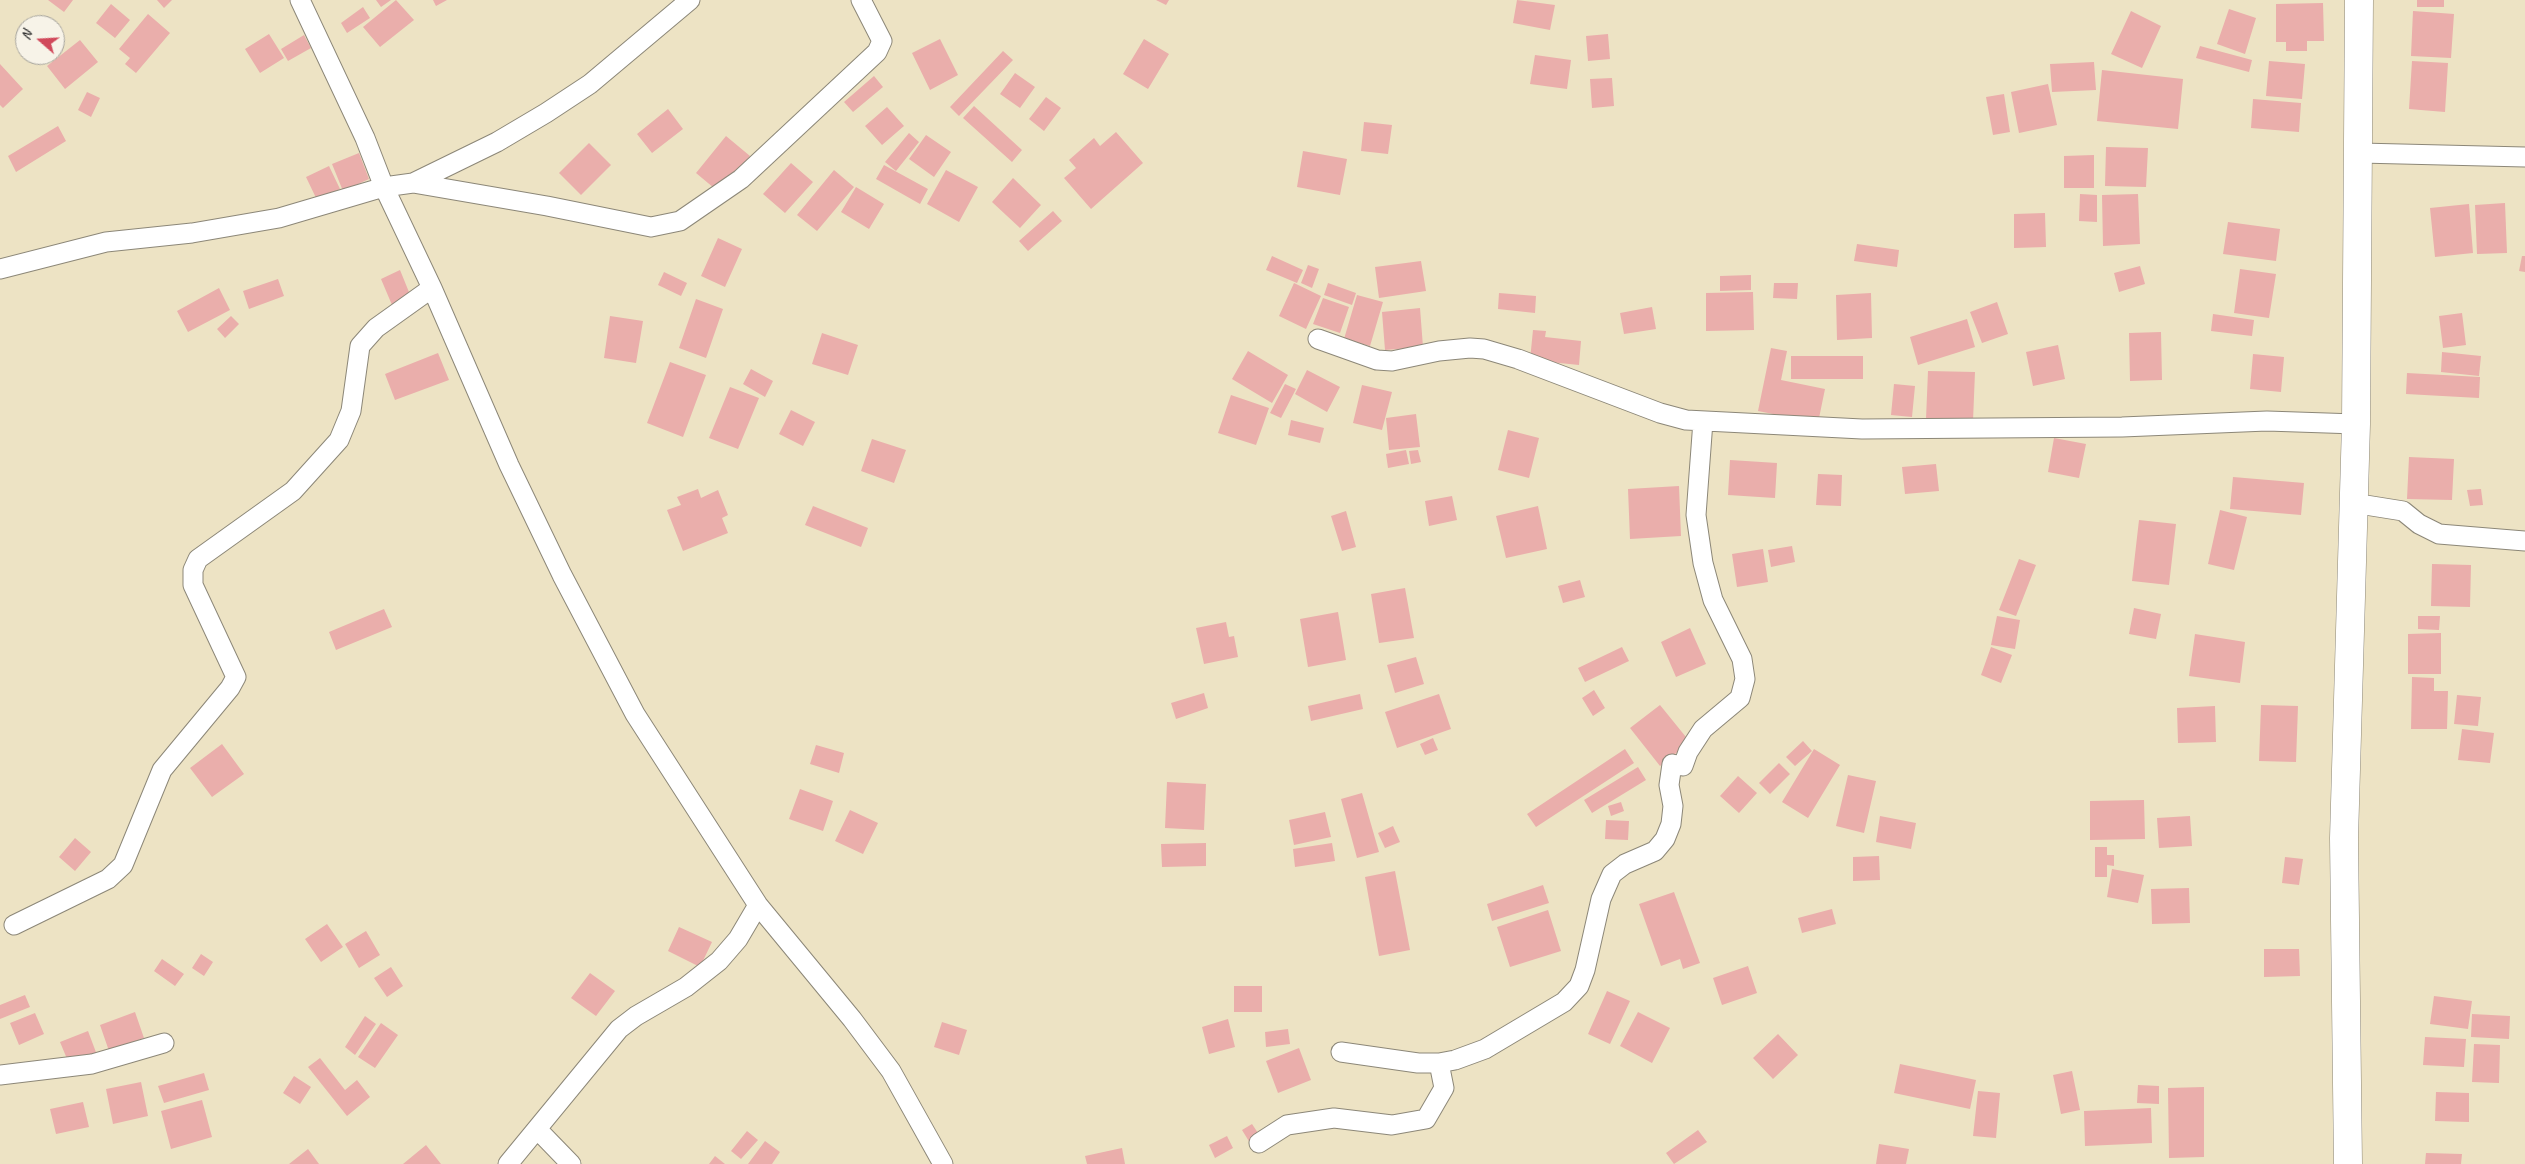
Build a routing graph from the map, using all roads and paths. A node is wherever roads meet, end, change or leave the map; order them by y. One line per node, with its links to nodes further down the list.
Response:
1 (300, 0): 8 (street)
2 (690, 0): 7 (street)
3 (861, 0): 7 (street)
4 (2359, 0): 5 (main road)
5 (2360, 153): 6 (street); 13 (main road)
6 (2525, 157)
7 (413, 183): 8 (street)
8 (384, 187): 9 (street); 10 (street)
9 (0, 269)
10 (432, 288): 16 (street); 17 (street)
11 (1318, 339): 12 (street)
12 (1704, 421): 13 (street); 20 (street)
13 (2356, 424): 14 (main road)
14 (2353, 503): 15 (street); 27 (main road)
15 (2525, 541)
16 (758, 906): 22 (street); 24 (street)
17 (14, 926)
18 (164, 1043): 21 (street)
19 (1341, 1052): 20 (street)
20 (1439, 1064): 23 (street)
21 (0, 1075)
22 (537, 1129): 25 (street); 26 (street)
23 (1259, 1142)
24 (938, 1162)
25 (508, 1164)
26 (571, 1164)
27 (2348, 1164)

